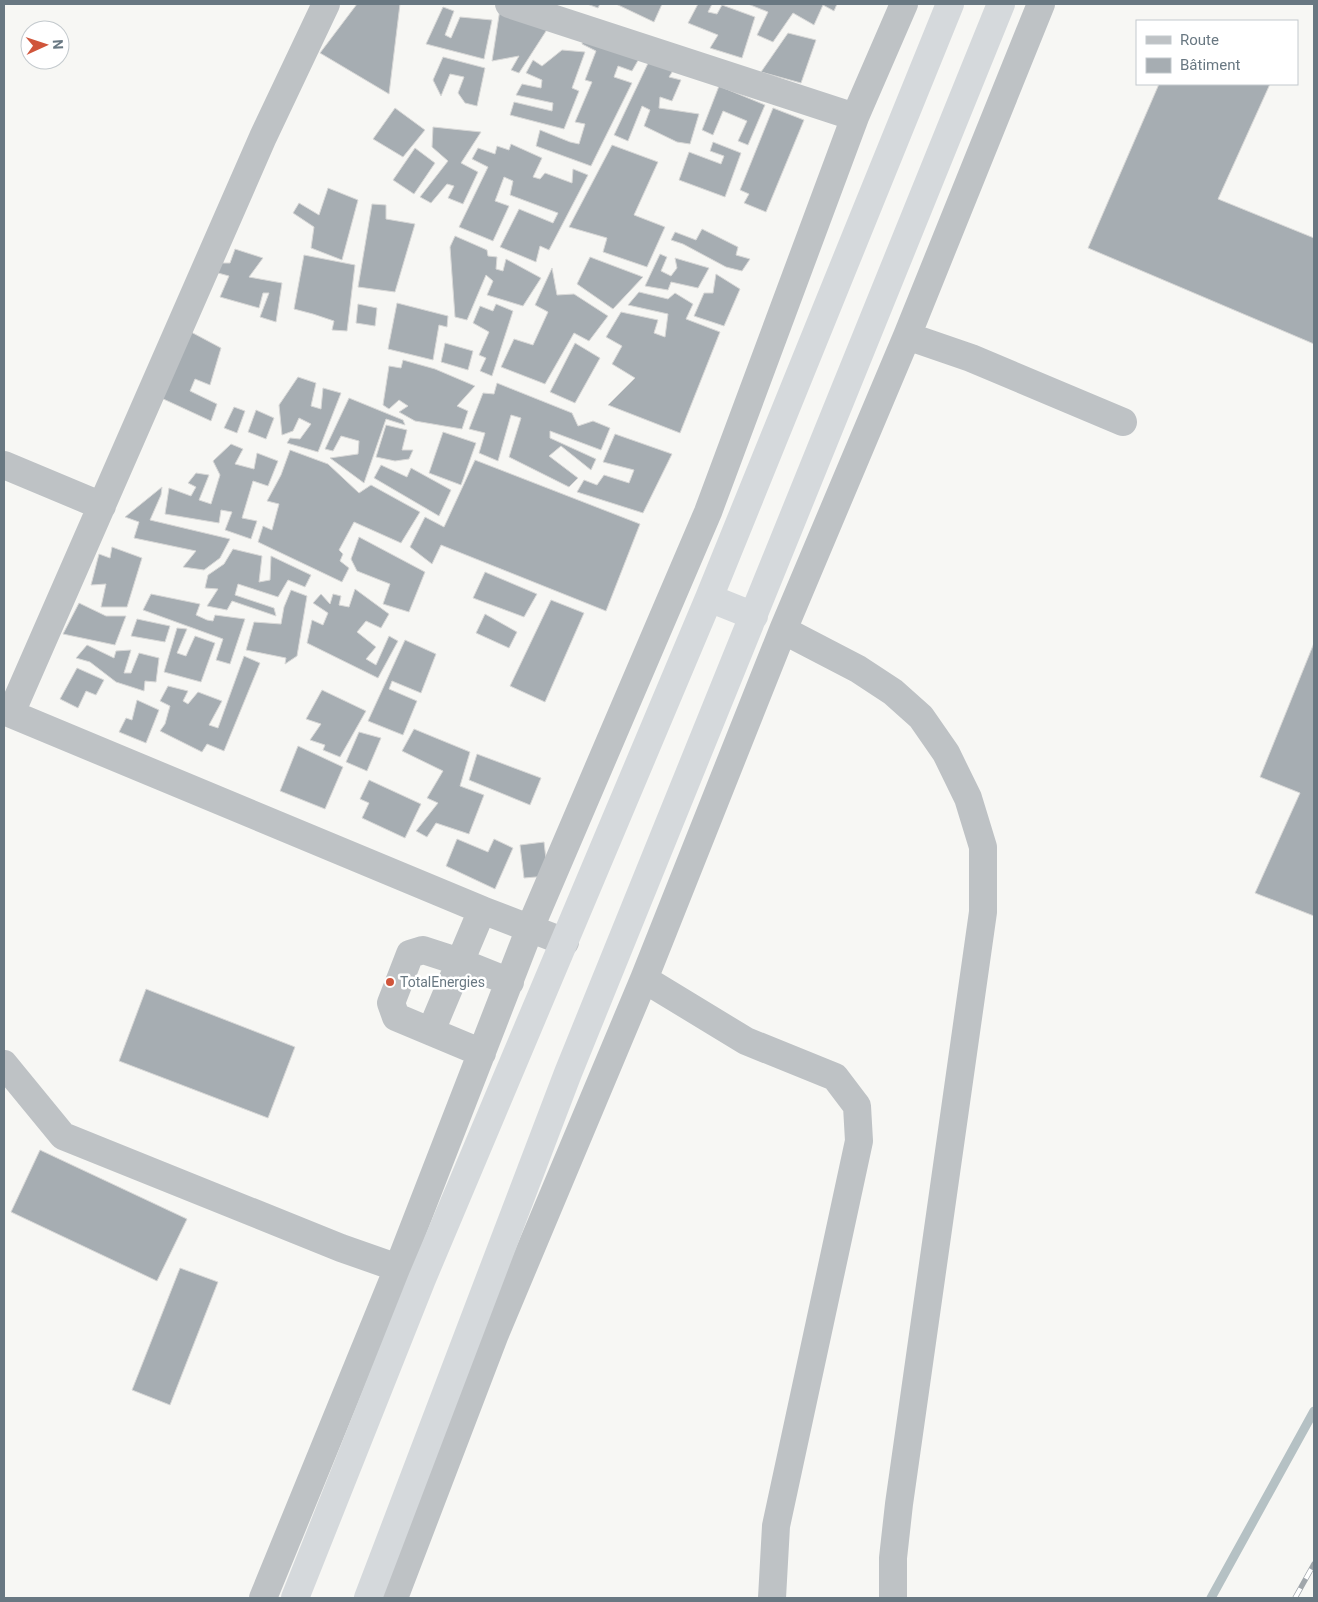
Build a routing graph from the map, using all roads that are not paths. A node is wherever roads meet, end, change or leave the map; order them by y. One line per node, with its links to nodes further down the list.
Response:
1 (326, 4): 11 (street)
2 (510, 4): 7 (street)
3 (904, 4): 7 (street)
4 (950, 4): 12 (highway)
5 (1001, 4): 13 (highway)
6 (1042, 4): 8 (street)
7 (855, 117): 17 (street)
8 (907, 336): 9 (street); 14 (street)
9 (1123, 422)
10 (4, 465): 11 (street)
11 (102, 506): 15 (street)
12 (709, 598): 13 (highway); 18 (highway)
13 (754, 616): 28 (highway)
14 (783, 630): 20 (street); 31 (street)
15 (7, 712): 16 (street)
16 (482, 910): 17 (street); 19 (street)
17 (530, 928): 18 (street); 21 (street)
18 (565, 942): 27 (highway)
19 (460, 962): 21 (street); 22 (street); 22 (street)
20 (644, 978): 29 (street); 30 (street)
21 (510, 982): 23 (street)
22 (431, 1031): 23 (street)
23 (482, 1052): 25 (street)
24 (4, 1064): 25 (street)
25 (398, 1268): 26 (street)
26 (263, 1598)
27 (295, 1598)
28 (368, 1598)
29 (394, 1598)
30 (772, 1598)
31 (893, 1598)

